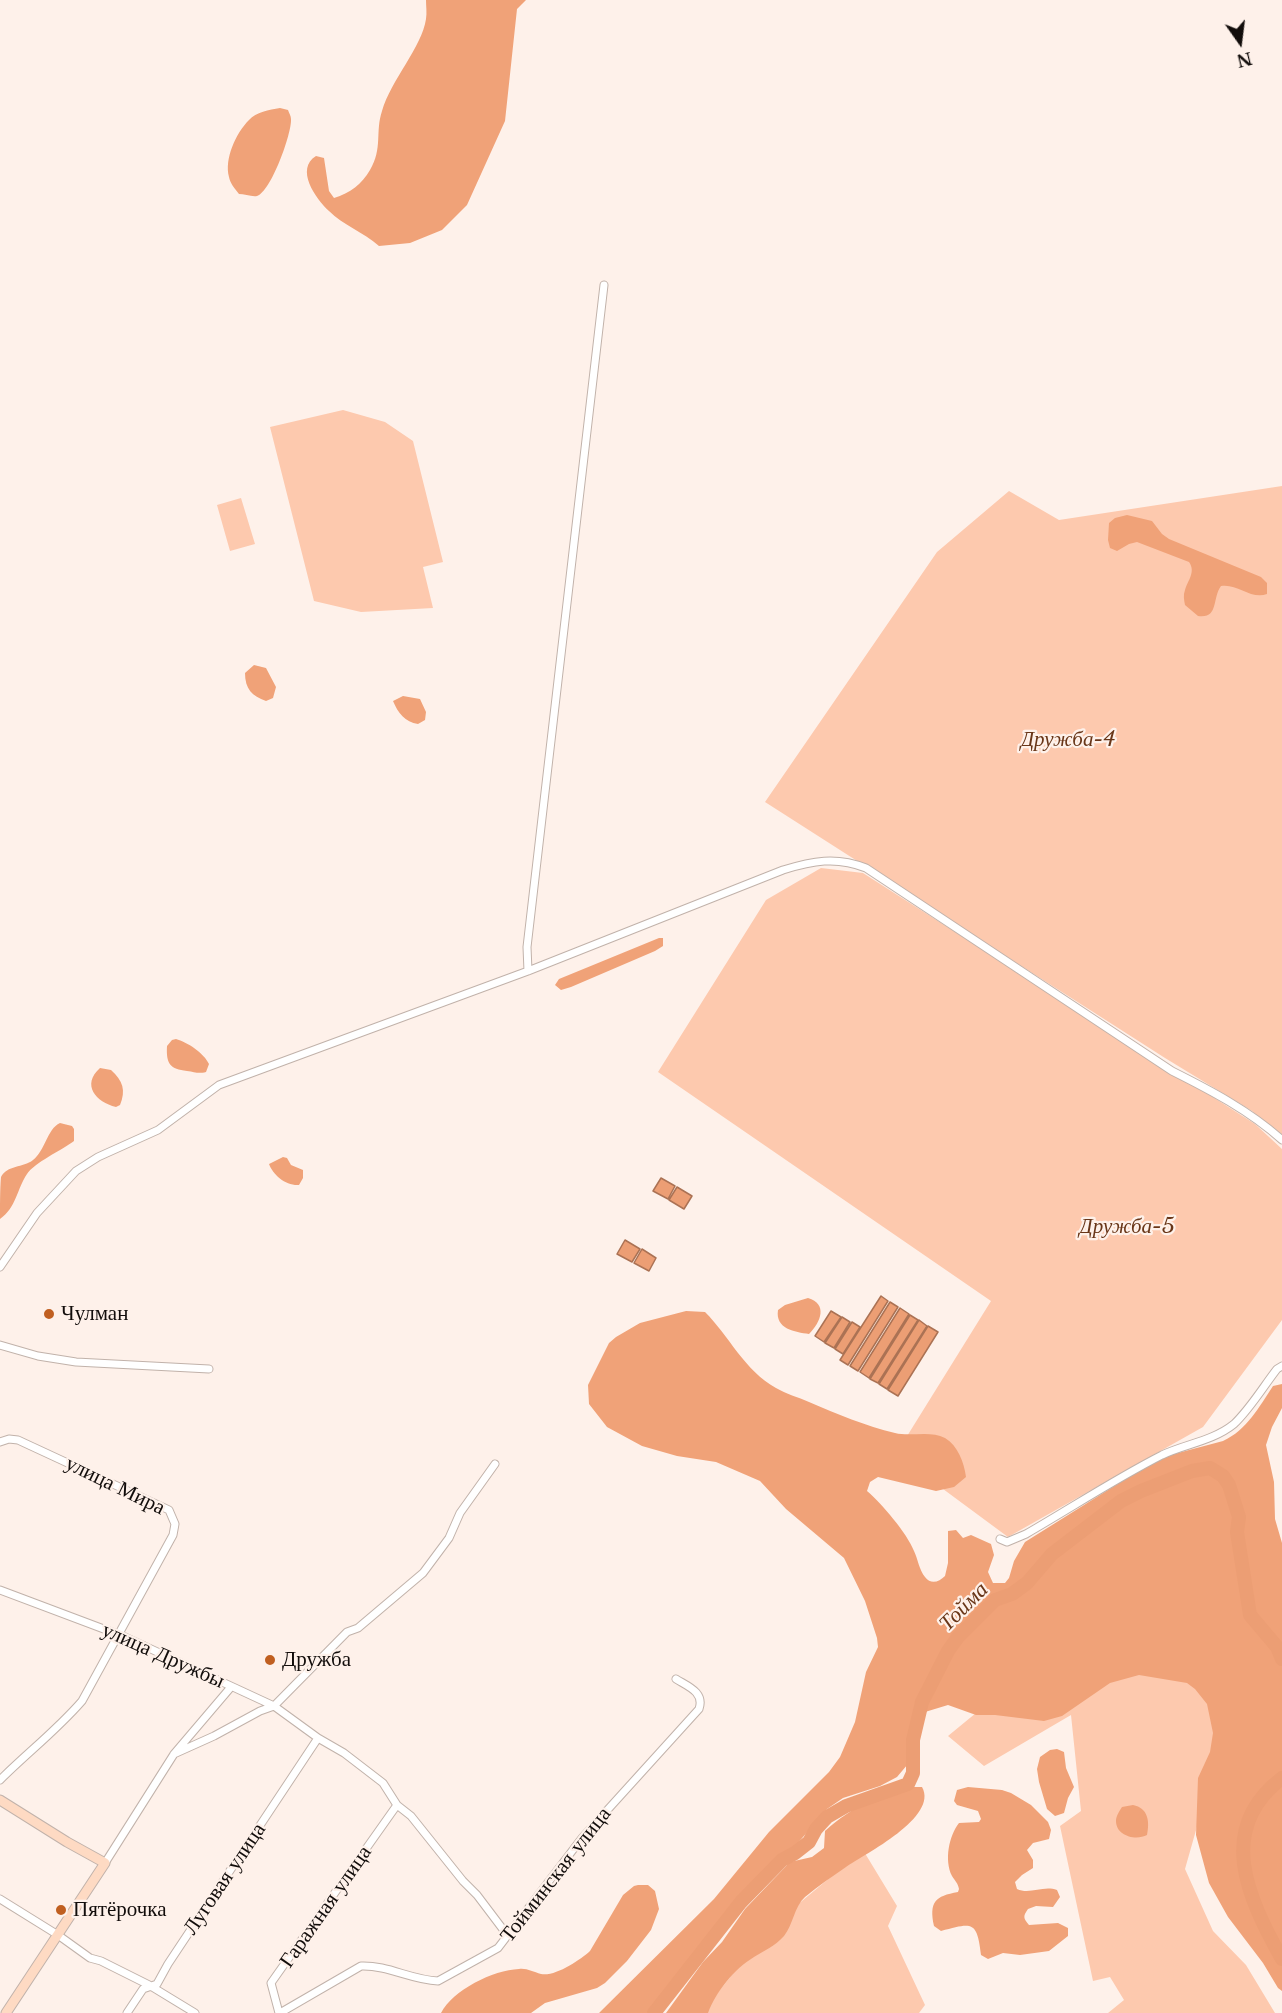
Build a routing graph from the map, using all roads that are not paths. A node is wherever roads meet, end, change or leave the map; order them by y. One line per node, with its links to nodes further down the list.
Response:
1 (604, 285): 2 (street)
2 (528, 971): 3 (street); 4 (street)
3 (1282, 1140)
4 (0, 1267)
5 (0, 1345): 7 (street)
6 (1282, 1366): 10 (street)
7 (209, 1369)
8 (0, 1442): 12 (street, улица Мира)
9 (495, 1464): 15 (street)
10 (1000, 1539)
11 (0, 1590): 12 (street, улица Дружбы)
12 (118, 1634): 14 (street, улица Дружбы); 18 (street)
13 (676, 1679): 24 (street, Тойминская улица)
14 (231, 1687): 15 (street, улица Дружбы); 17 (street)
15 (274, 1706): 16 (street, улица Дружбы); 17 (street)
16 (318, 1738): 20 (street, улица Дружбы); 25 (street, Луговая улица)
17 (174, 1754): 21 (street)
18 (0, 1780)
19 (0, 1800): 21 (street)
20 (398, 1805): 24 (street, улица Дружбы); 29 (street, Гаражная улица)
21 (105, 1863): 23 (street)
22 (0, 1899): 23 (street)
23 (58, 1935): 25 (street); 26 (street)
24 (508, 1936): 29 (street, Тойминская улица)
25 (149, 1985): 27 (street, Луговая улица); 28 (street)
26 (6, 2013)
27 (127, 2013)
28 (195, 2013)
29 (280, 2013)

